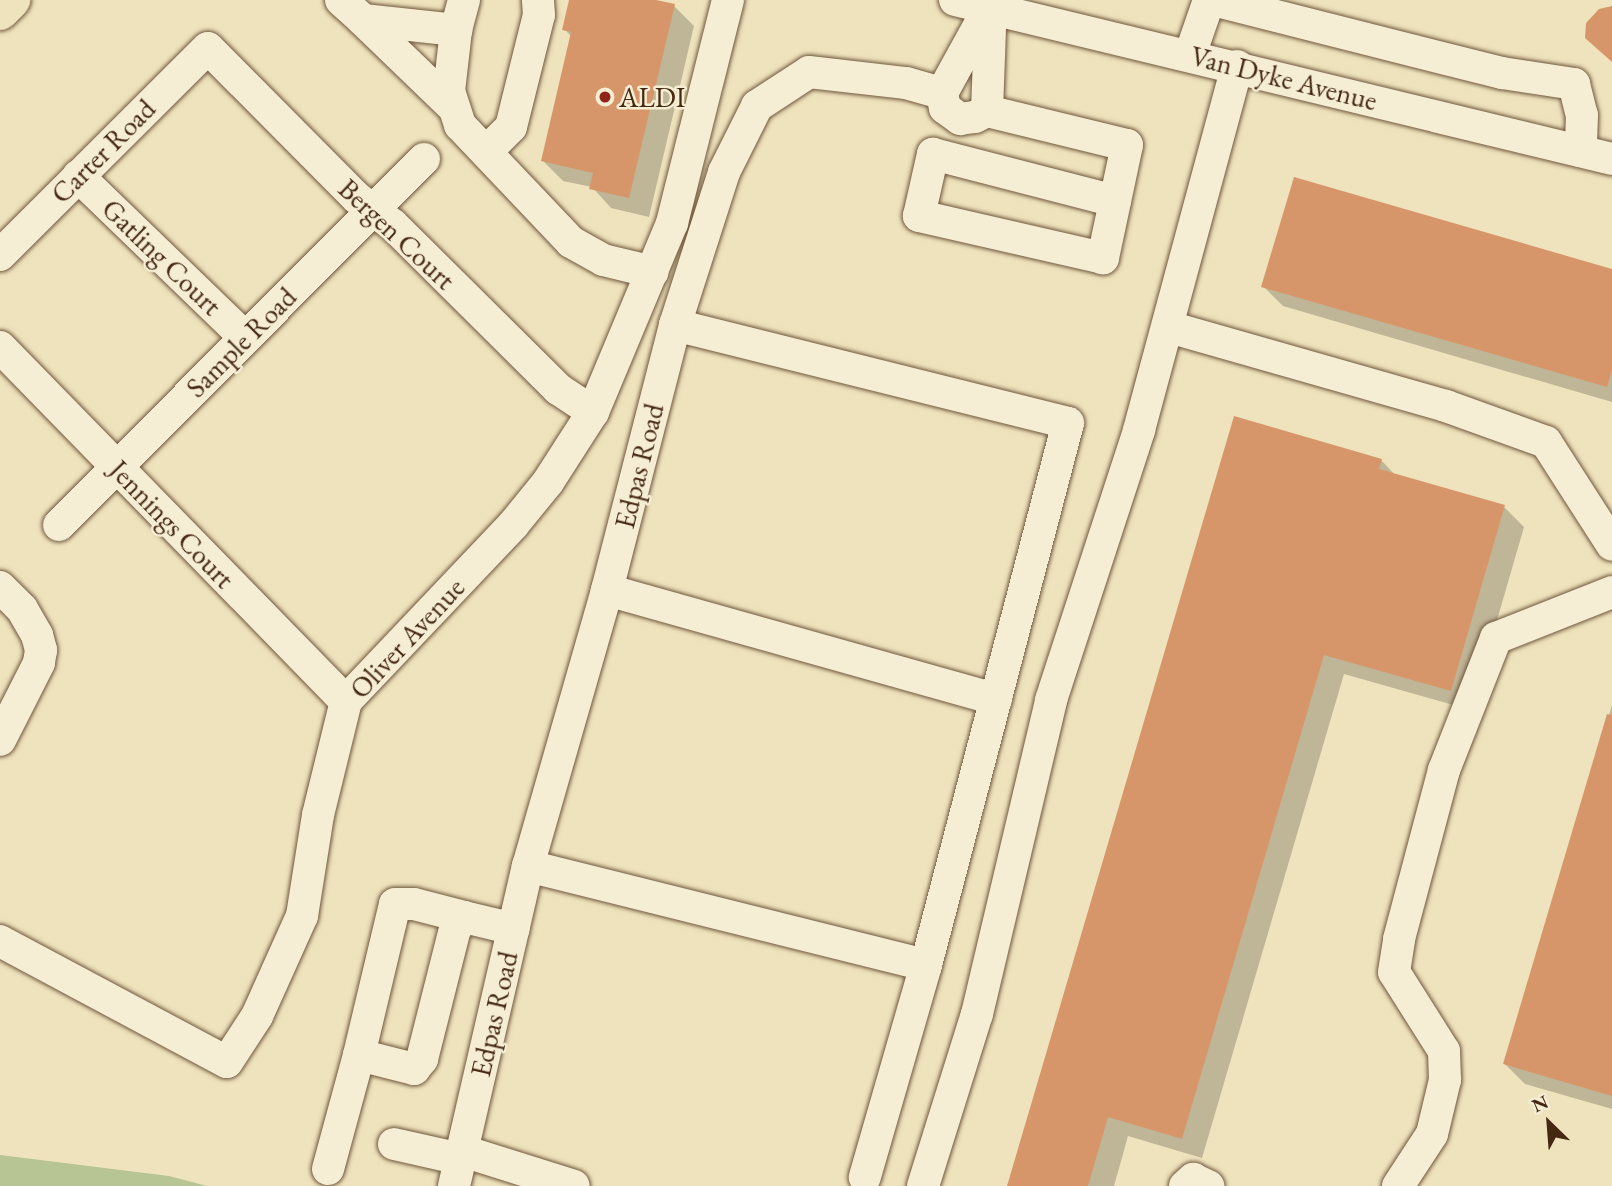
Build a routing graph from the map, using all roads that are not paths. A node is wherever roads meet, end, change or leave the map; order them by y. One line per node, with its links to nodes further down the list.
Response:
1 (11, 0): 8 (main road)
2 (464, 0): 10 (street)
3 (538, 0): 18 (street)
4 (728, 0): 25 (street, Oliver Avenue)
5 (955, 0): 7 (street, Van Dyke Avenue)
6 (1211, 0): 12 (street); 17 (street)
7 (990, 3): 12 (street, Van Dyke Avenue); 14 (street); 16 (street)
8 (0, 10)
9 (352, 10): 10 (street); 15 (street)
10 (456, 30): 15 (street)
11 (208, 48): 21 (street, Carter Road); 23 (street, Bergen Court)
12 (1190, 55): 13 (street, Van Dyke Avenue)
13 (1237, 66): 17 (street, Van Dyke Avenue); 27 (street)
14 (942, 93): 16 (street); 26 (street, Edpas Road)
15 (452, 106): 18 (street)
16 (987, 111): 22 (street)
17 (1581, 151): 20 (street, Van Dyke Avenue)
18 (486, 152): 25 (street)
19 (424, 159): 23 (street, Sample Road)
20 (1612, 159)
21 (78, 176): 24 (street, Carter Road); 28 (street, Gatling Court)
22 (1115, 201): 22 (street)
23 (373, 211): 28 (street, Sample Road); 30 (street, Bergen Court)
24 (0, 255)
25 (653, 272): 30 (street, Oliver Avenue)
26 (675, 325): 35 (street, Edpas Road); 37 (street)
27 (1169, 327): 33 (street); 52 (street)
28 (246, 338): 31 (street, Sample Road)
29 (0, 347): 31 (street, Jennings Court)
30 (593, 412): 38 (street, Oliver Avenue)
31 (116, 467): 32 (street, Sample Road); 38 (street, Jennings Court)
32 (58, 525)
33 (1612, 545)
34 (0, 587): 39 (street)
35 (607, 590): 37 (street); 40 (street, Edpas Road)
36 (1612, 592): 55 (street)
37 (996, 699): 44 (street)
38 (346, 701): 43 (street, Oliver Avenue)
39 (0, 740)
40 (528, 866): 42 (street, Edpas Road); 44 (street)
41 (464, 917): 42 (street); 45 (street); 45 (street)
42 (514, 929): 47 (street, Edpas Road)
43 (0, 941)
44 (926, 965): 49 (street)
45 (359, 1055): 48 (street)
46 (394, 1144): 47 (street)
47 (459, 1165): 50 (street)
48 (328, 1169)
49 (865, 1177)
50 (517, 1178): 51 (street)
51 (574, 1186)
52 (923, 1186)
53 (1185, 1186): 54 (street)
54 (1208, 1186)
55 (1398, 1186)

